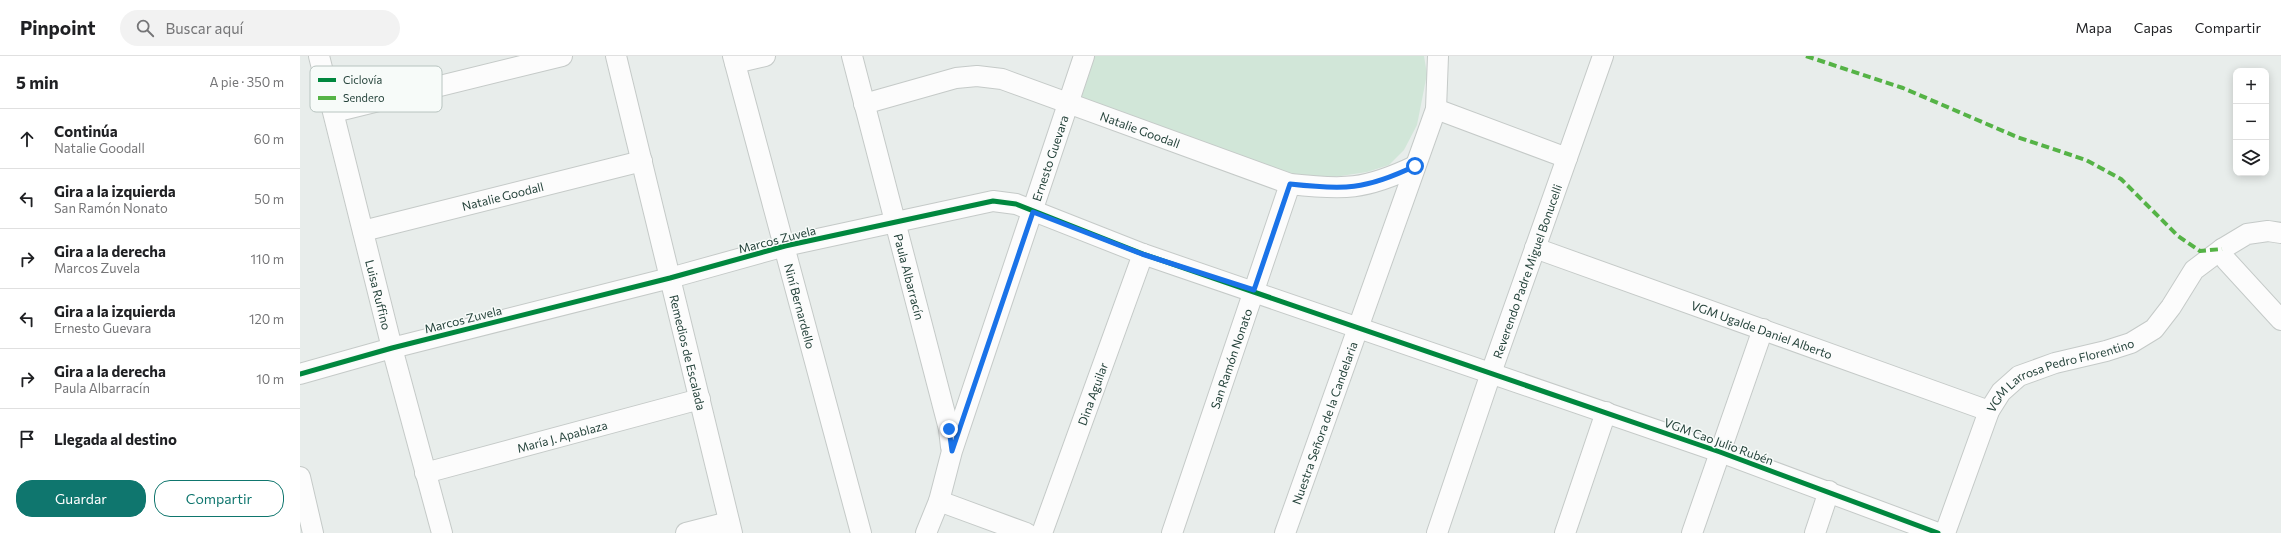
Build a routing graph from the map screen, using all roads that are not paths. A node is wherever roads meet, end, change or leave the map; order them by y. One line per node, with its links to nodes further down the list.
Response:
1 (319, 56): 10 (street, Luisa Ruffino)
2 (562, 56): 11 (street)
3 (616, 56): 17 (street, Remedios de Escalada)
4 (765, 56): 9 (street)
5 (852, 56): 12 (street, Paula Albarracín)
6 (1084, 56): 13 (street, Ernesto Guevara)
7 (1438, 56): 14 (street, Nuestra Señora de la Candelaria)
8 (1603, 56): 16 (street, Reverendo Padre Miguel Bonucelli)
9 (734, 59): 24 (street, Niní Bernardello)
10 (322, 66)
11 (442, 85)
12 (864, 104): 13 (street, Natalie Goodall); 21 (street, Paula Albarracín)
13 (1067, 104): 19 (street, Natalie Goodall); 20 (street, Ernesto Guevara)
14 (1436, 109): 16 (street); 18 (street, Nuestra Señora de la Candelaria)
15 (334, 112): 22 (street, Luisa Ruffino)
16 (1567, 158): 25 (street, Reverendo Padre Miguel Bonucelli)
17 (642, 161): 22 (street, Natalie Goodall); 28 (street, Remedios de Escalada)
18 (1415, 166): 19 (street, Natalie Goodall); 31 (street, Nuestra Señora de la Candelaria)
19 (1290, 184): 29 (street, San Ramón Nonato)
20 (1033, 212): 21 (street, Marcos Zuvela); 27 (street, Marcos Zuvela); 39 (street, Ernesto Guevara)
21 (895, 223): 24 (street, Marcos Zuvela); 39 (street, Paula Albarracín)
22 (363, 231): 33 (street, Luisa Ruffino)
23 (2281, 232): 26 (street, VGM Larrosa Pedro Florentino)
24 (785, 246): 28 (street, Marcos Zuvela); 49 (street, Niní Bernardello)
25 (1535, 248): 32 (street, VGM Ugalde Daniel Alberto); 34 (street, Reverendo Padre Miguel Bonucelli)
26 (2222, 249): 30 (street); 37 (street, VGM Larrosa Pedro Florentino)
27 (1142, 254): 29 (street, Marcos Zuvela); 52 (street, Dina Aguilar)
28 (670, 278): 33 (street, Marcos Zuvela); 36 (street, Remedios de Escalada)
29 (1254, 290): 31 (street, Marcos Zuvela); 53 (street, San Ramón Nonato)
30 (2281, 320)
31 (1359, 328): 34 (street, VGM Cao Julio Rubén); 54 (street, Nuestra Señora de la Candelaria)
32 (1763, 329): 37 (street, VGM Ugalde Daniel Alberto); 40 (street)
33 (392, 348): 35 (street, Marcos Zuvela); 41 (street, Luisa Ruffino)
34 (1490, 373): 38 (street, VGM Cao Julio Rubén); 55 (street, Reverendo Padre Miguel Bonucelli)
35 (300, 374)
36 (700, 399): 41 (street, María J. Apablaza); 45 (street, Remedios de Escalada)
37 (1989, 411): 60 (street, VGM Larrosa Pedro Florentino)
38 (1606, 412): 40 (street, VGM Cao Julio Rubén); 56 (street)
39 (952, 451): 44 (street, Ernesto Guevara)
40 (1720, 452): 43 (street, VGM Cao Julio Rubén); 57 (street)
41 (425, 473): 47 (street, Luisa Ruffino)
42 (300, 478): 46 (street)
43 (1829, 491): 58 (street); 59 (street, VGM Cao Julio Rubén)
44 (939, 501): 50 (street, Ernesto Guevara); 51 (street)
45 (730, 528): 48 (street)
46 (313, 533)
47 (442, 533)
48 (686, 533)
49 (861, 533)
50 (926, 533)
51 (1026, 533)
52 (1042, 533)
53 (1172, 533)
54 (1285, 533)
55 (1437, 533)
56 (1565, 533)
57 (1692, 533)
58 (1815, 533)
59 (1938, 533)
60 (1945, 533)

